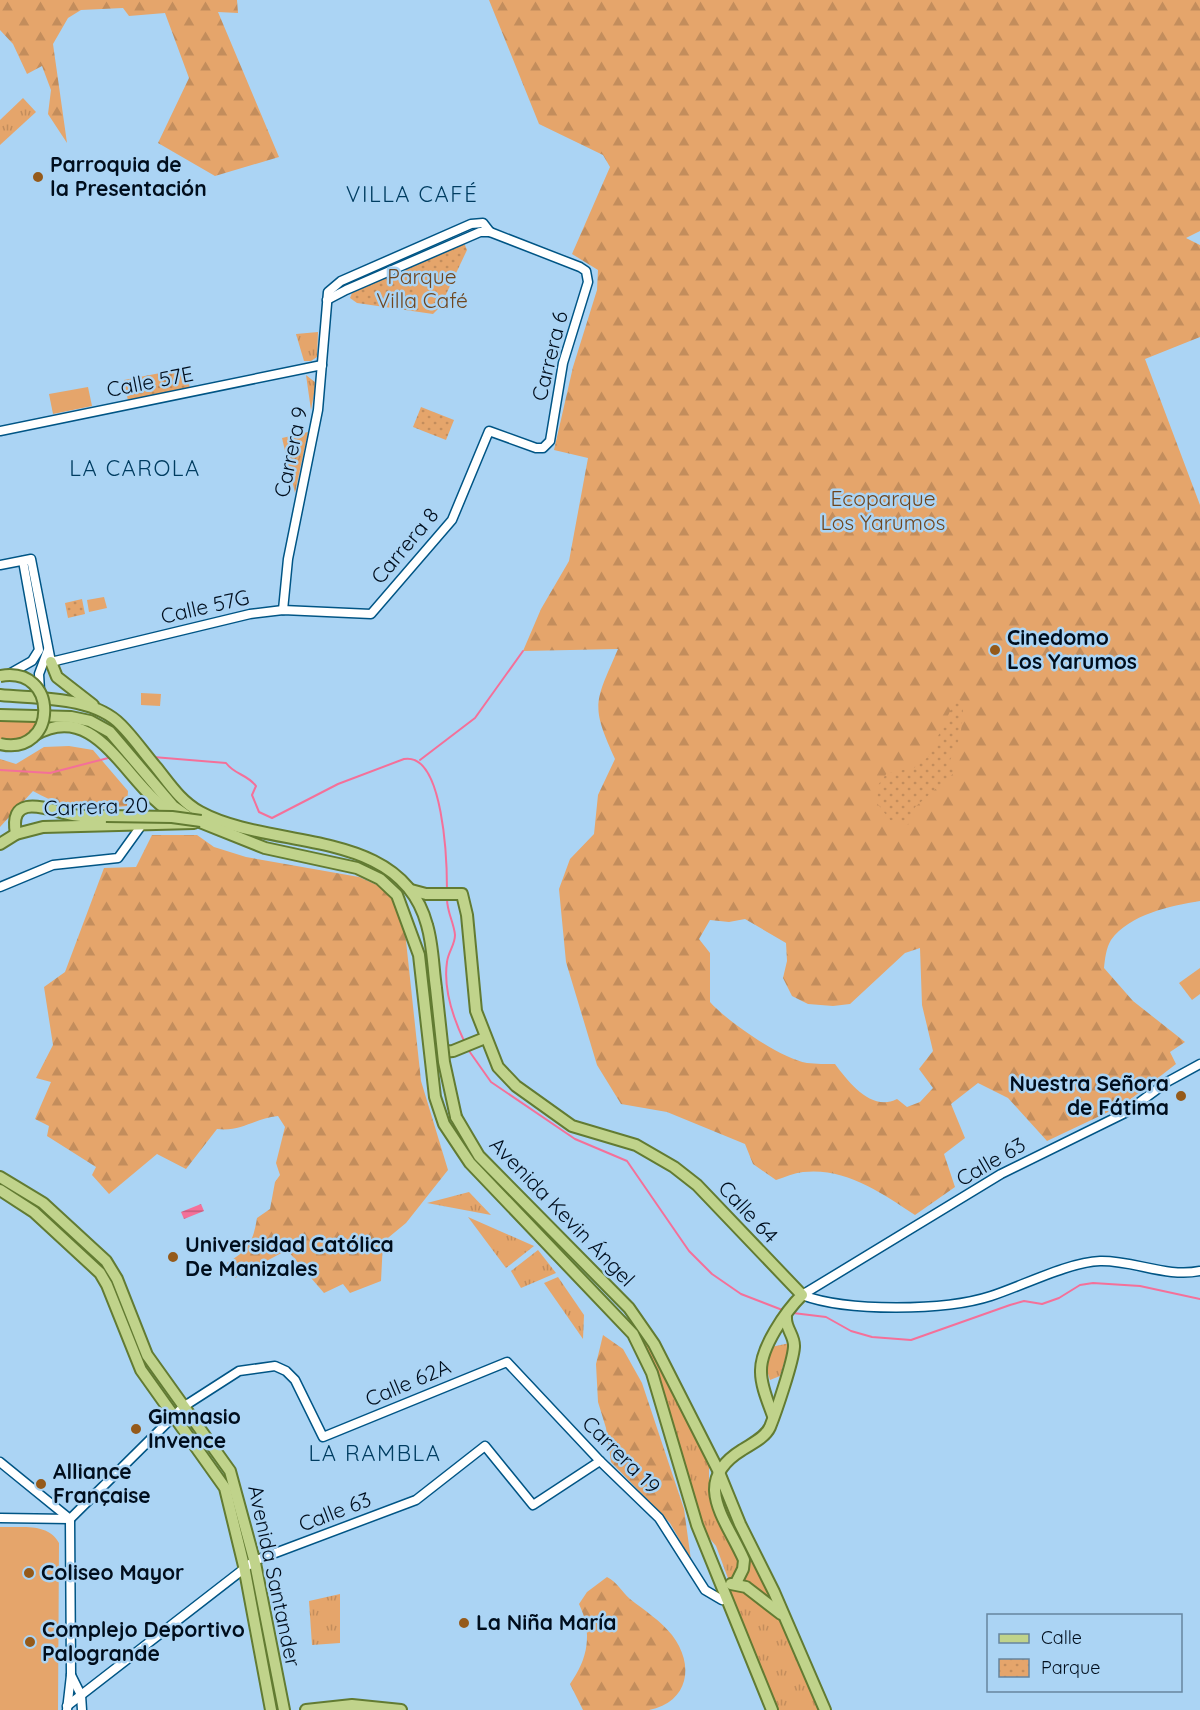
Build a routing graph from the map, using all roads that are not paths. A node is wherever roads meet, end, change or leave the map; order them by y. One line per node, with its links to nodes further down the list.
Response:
1 (334, 290): 2 (street, Carrera 9); 4 (street, Carrera 6)
2 (322, 369): 3 (street, Calle 57E); 7 (street, Carrera 9)
3 (0, 431)
4 (489, 431): 8 (street, Carrera 8)
5 (27, 560): 6 (street); 9 (street); 10 (street)
6 (0, 565)
7 (283, 610): 8 (street, Calle 57G); 9 (street, Calle 57G)
8 (371, 614)
9 (47, 662): 11 (street); 13 (main road)
10 (4, 675): 11 (main road, bridge)
11 (40, 691): 15 (main road, bridge)
12 (0, 695): 13 (main road, Avenida Kevin Ángel)
13 (104, 712): 17 (main road, Avenida Kevin Ángel)
14 (0, 715): 17 (main road, Avenida Kevin Ángel)
15 (35, 735): 16 (main road, bridge); 18 (main road)
16 (0, 744)
17 (156, 776): 20 (main road, Avenida Kevin Ángel); 25 (main road, Avenida Kevin Ángel)
18 (142, 789): 20 (main road); 21 (main road)
19 (19, 813): 20 (main road, bridge); 22 (main road); 23 (main road)
20 (198, 821): 21 (main road, Carrera 20); 25 (main road); 30 (main road, Avenida Kevin Ángel)
21 (141, 825): 22 (main road, Carrera 20); 26 (street)
22 (38, 827): 23 (main road, Carrera 20)
23 (16, 834): 24 (main road, Carrera 20)
24 (0, 844)
25 (331, 847): 27 (main road, Avenida Kevin Ángel)
26 (0, 887)
27 (411, 890): 28 (main road, Calle 64); 29 (main road, Avenida Kevin Ángel)
28 (428, 894): 29 (main road); 31 (main road, Calle 64)
29 (421, 908): 50 (main road, Avenida Kevin Ángel, bridge)
30 (424, 1002): 32 (main road); 34 (main road, Avenida Kevin Ángel)
31 (481, 1040): 32 (main road); 38 (main road, Calle 64)
32 (447, 1052): 34 (main road)
33 (1200, 1064): 38 (street, Calle 63)
34 (432, 1072): 57 (main road, Avenida Kevin Ángel)
35 (0, 1177): 45 (main road, Avenida Santander)
36 (0, 1190): 46 (main road, Avenida Santander)
37 (1200, 1272): 38 (street)
38 (801, 1295): 39 (main road)
39 (786, 1316): 40 (main road); 41 (main road)
40 (793, 1338): 41 (main road); 44 (main road)
41 (766, 1348): 43 (main road)
42 (507, 1362): 45 (street, Calle 62A); 49 (street, Carrera 19)
43 (761, 1380): 44 (main road); 47 (main road)
44 (784, 1381): 47 (main road)
45 (183, 1407): 46 (street); 53 (main road, Avenida Santander)
46 (174, 1416): 52 (street); 54 (main road, Avenida Santander)
47 (772, 1416): 50 (main road)
48 (0, 1461): 52 (street)
49 (600, 1461): 53 (street, Calle 63); 55 (street, Carrera 19)
50 (718, 1470): 56 (main road); 59 (main road, Avenida Kevin Ángel)
51 (0, 1518): 52 (street)
52 (70, 1519): 60 (street)
53 (254, 1561): 54 (street, Calle 63); 66 (main road, Avenida Santander)
54 (244, 1569): 62 (street, Calle 63); 65 (main road, Avenida Santander)
55 (699, 1580): 57 (street); 58 (street, Carrera 19)
56 (736, 1583): 57 (main road); 59 (main road)
57 (722, 1587): 58 (street); 61 (main road, Avenida Kevin Ángel)
58 (722, 1600): 61 (street)
59 (783, 1616): 70 (main road, Avenida Kevin Ángel)
60 (71, 1675): 62 (street); 63 (street)
61 (759, 1676): 69 (main road, Avenida Kevin Ángel)
62 (81, 1695): 63 (street, Calle 63); 64 (street)
63 (67, 1708)
64 (82, 1710)
65 (271, 1710)
66 (284, 1710)
67 (308, 1710): 68 (main road)
68 (401, 1710)
69 (772, 1710)
70 (825, 1710)

